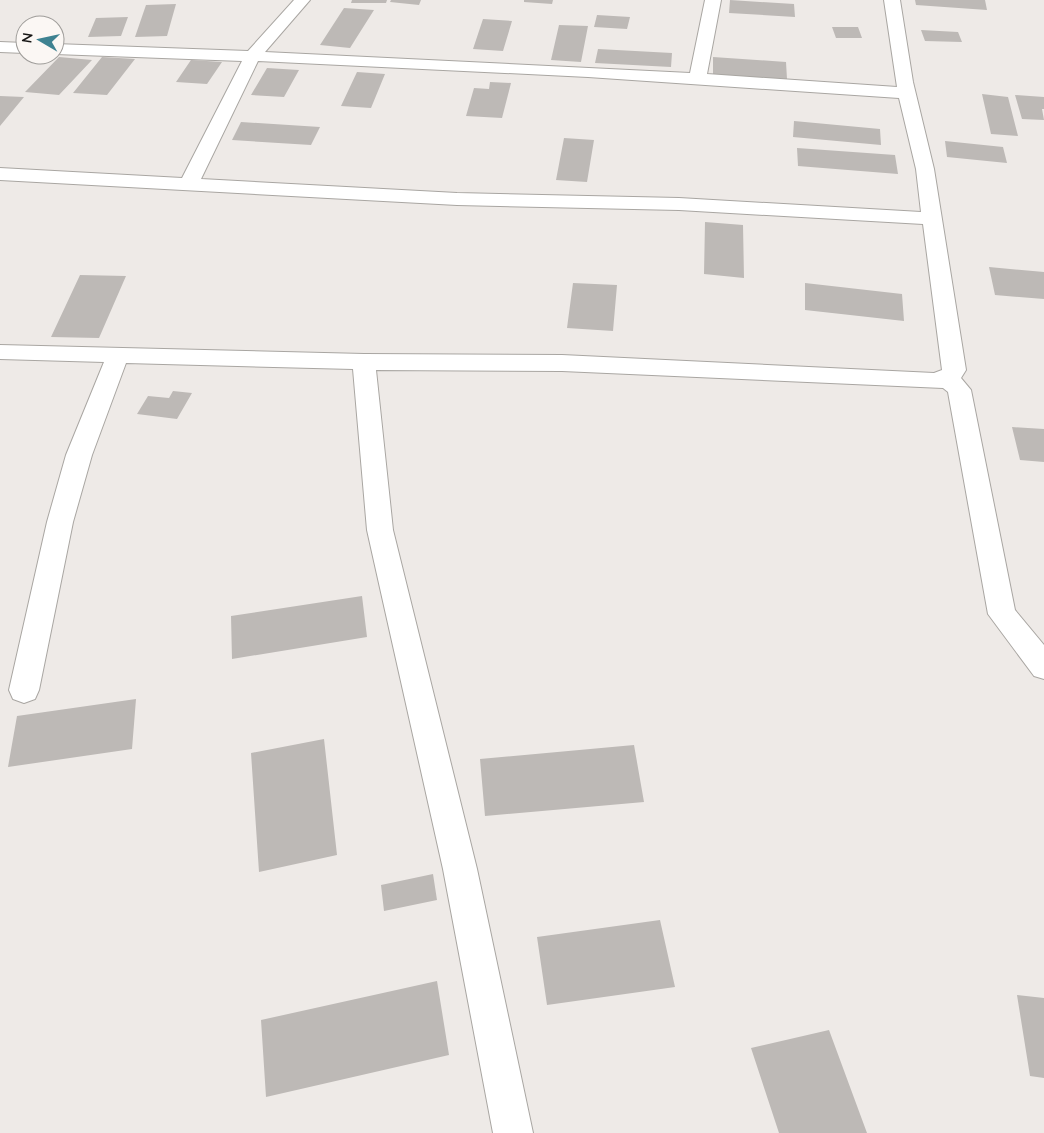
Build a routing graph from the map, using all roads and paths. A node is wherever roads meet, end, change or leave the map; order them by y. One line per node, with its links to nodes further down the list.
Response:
1 (302, 0): 7 (street)
2 (713, 0): 8 (street)
3 (892, 0): 9 (street)
4 (0, 47): 5 (street)
5 (15, 48)
6 (65, 49): 7 (street)
7 (253, 55): 8 (street); 11 (street)
8 (698, 77): 9 (street)
9 (907, 92): 12 (street)
10 (0, 174): 11 (street)
11 (190, 182): 12 (street)
12 (933, 219): 16 (street)
13 (0, 352): 14 (street)
14 (118, 355): 15 (street); 18 (street)
15 (364, 362): 16 (street); 19 (street)
16 (949, 378): 17 (street)
17 (1044, 667)
18 (24, 690)
19 (513, 1133)

